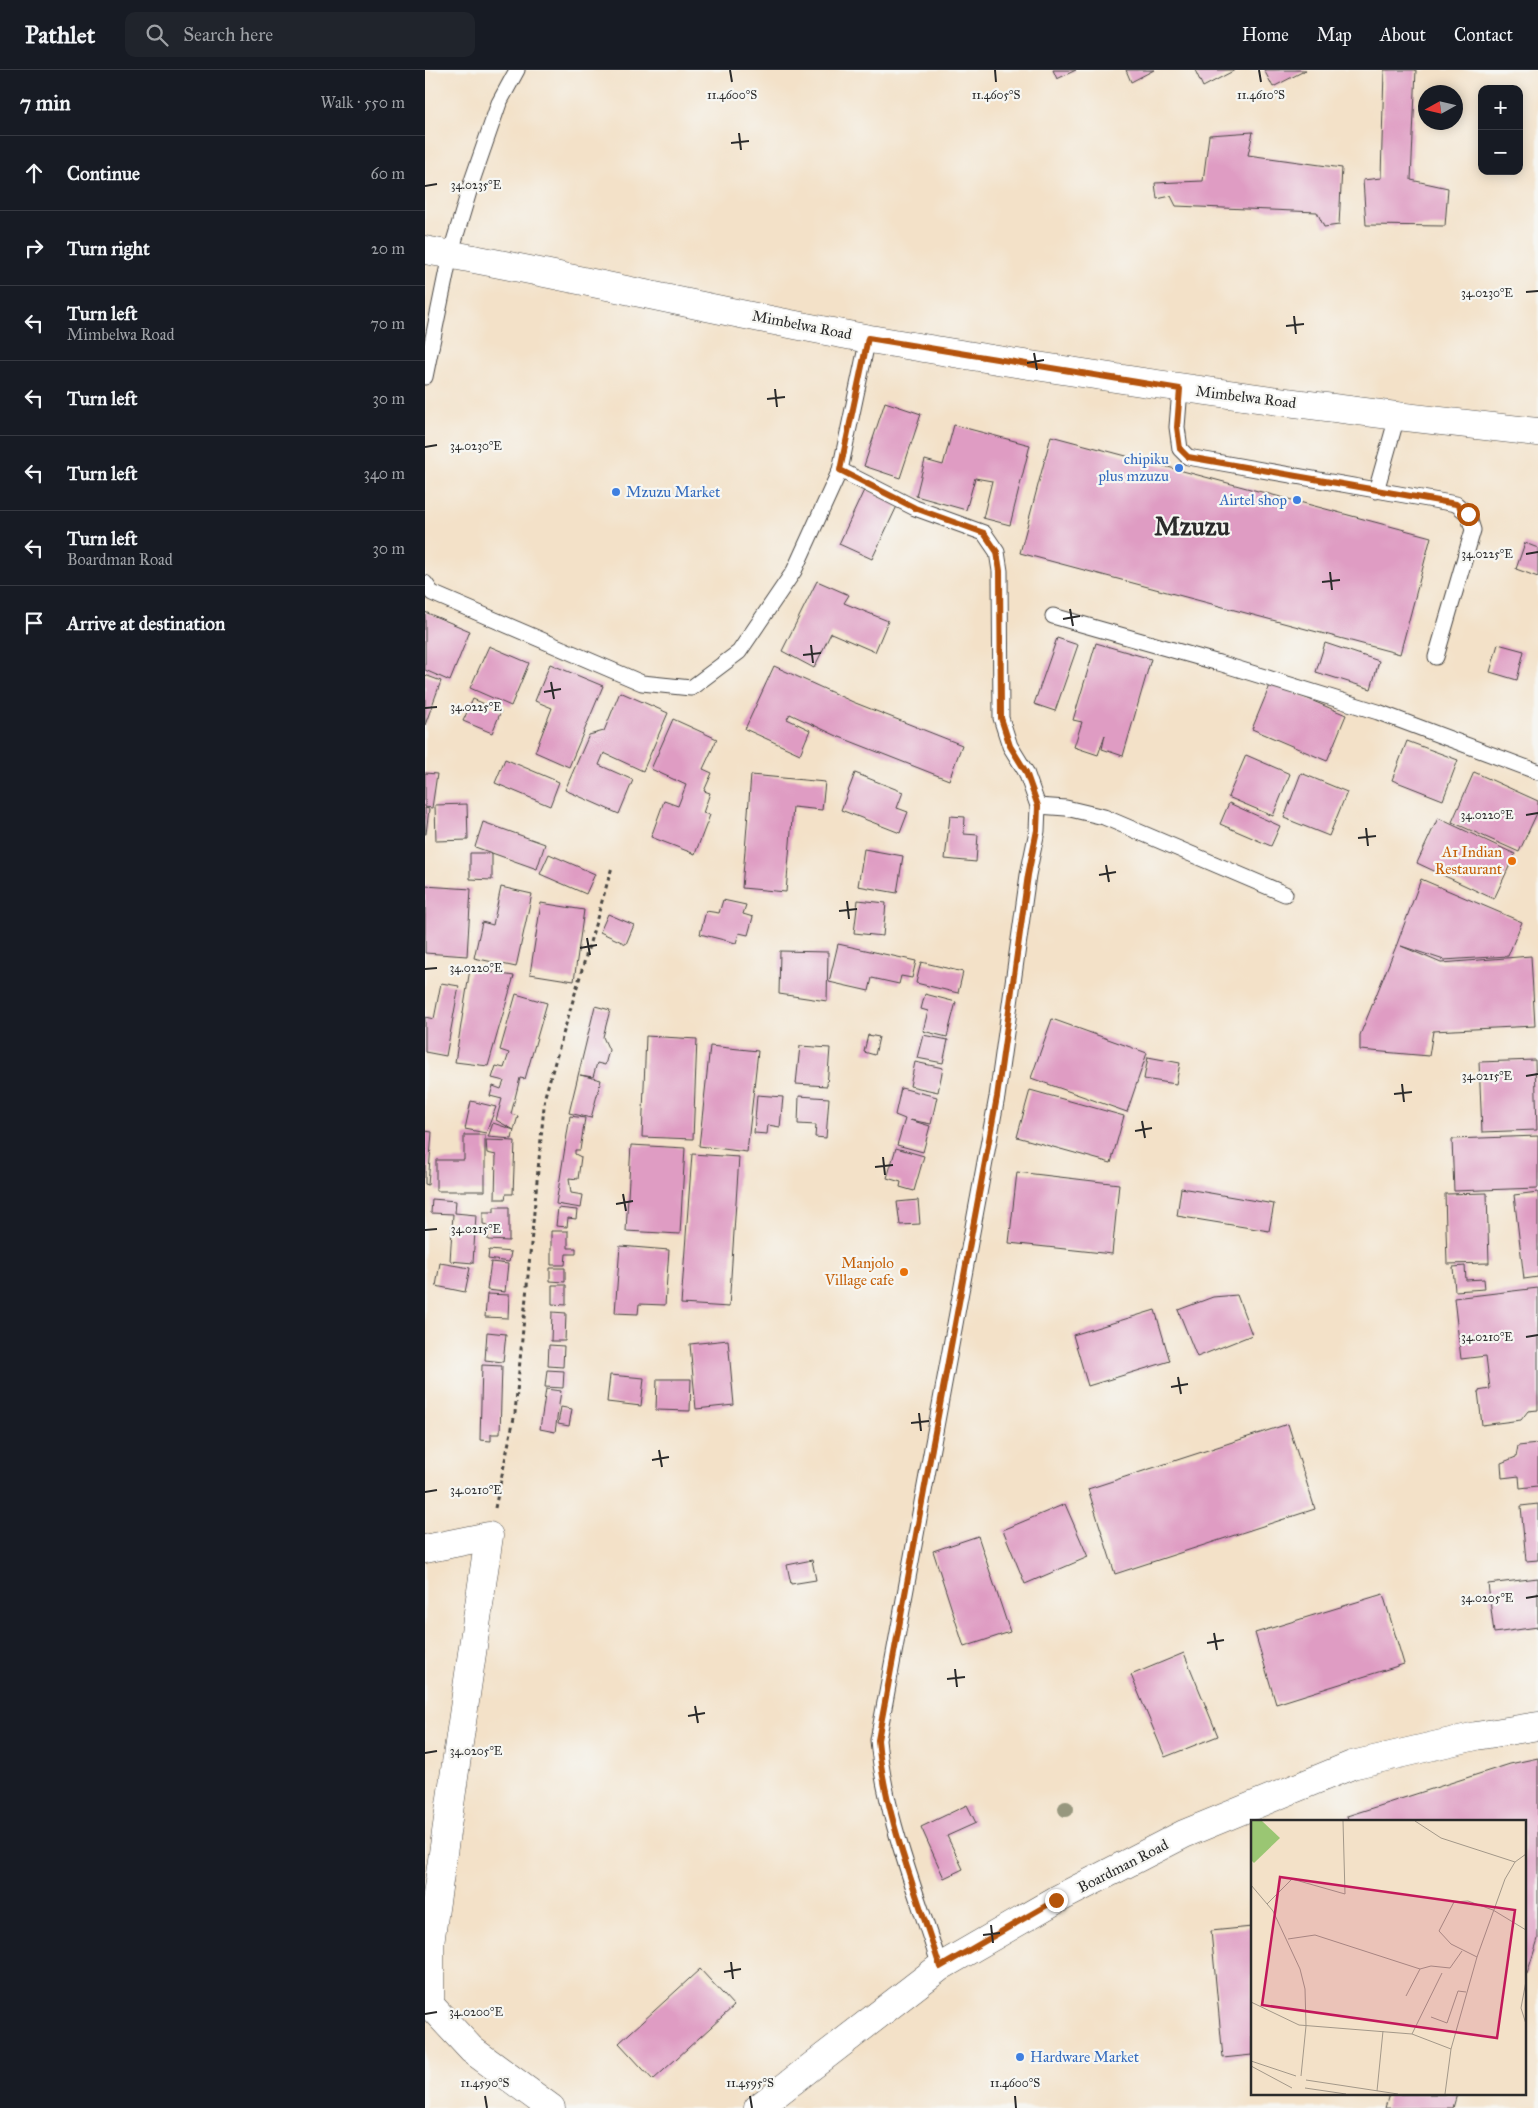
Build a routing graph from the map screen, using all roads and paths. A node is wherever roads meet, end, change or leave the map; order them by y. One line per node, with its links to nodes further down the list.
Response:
1 (517, 70): 2 (lane)
2 (437, 252): 3 (street, Mimbelwa Road); 4 (lane)
3 (868, 338): 5 (street, Mimbelwa Road); 8 (lane)
4 (425, 377)
5 (1180, 389): 6 (street, Mimbelwa Road); 9 (lane)
6 (1397, 417): 7 (street, Mimbelwa Road); 9 (lane)
7 (1538, 432)
8 (840, 470): 10 (lane); 14 (lane)
9 (1376, 491): 12 (lane)
10 (425, 582)
11 (1053, 616): 13 (lane)
12 (1437, 657)
13 (1538, 772)
14 (1038, 806): 16 (lane); 20 (lane)
15 (612, 867): 17 (path)
16 (1285, 894)
17 (489, 1536): 18 (street); 21 (street)
18 (425, 1549)
19 (1538, 1726): 20 (street, Boardman Road)
20 (940, 1967): 22 (street, Boardman Road)
21 (551, 2108)
22 (758, 2108)

